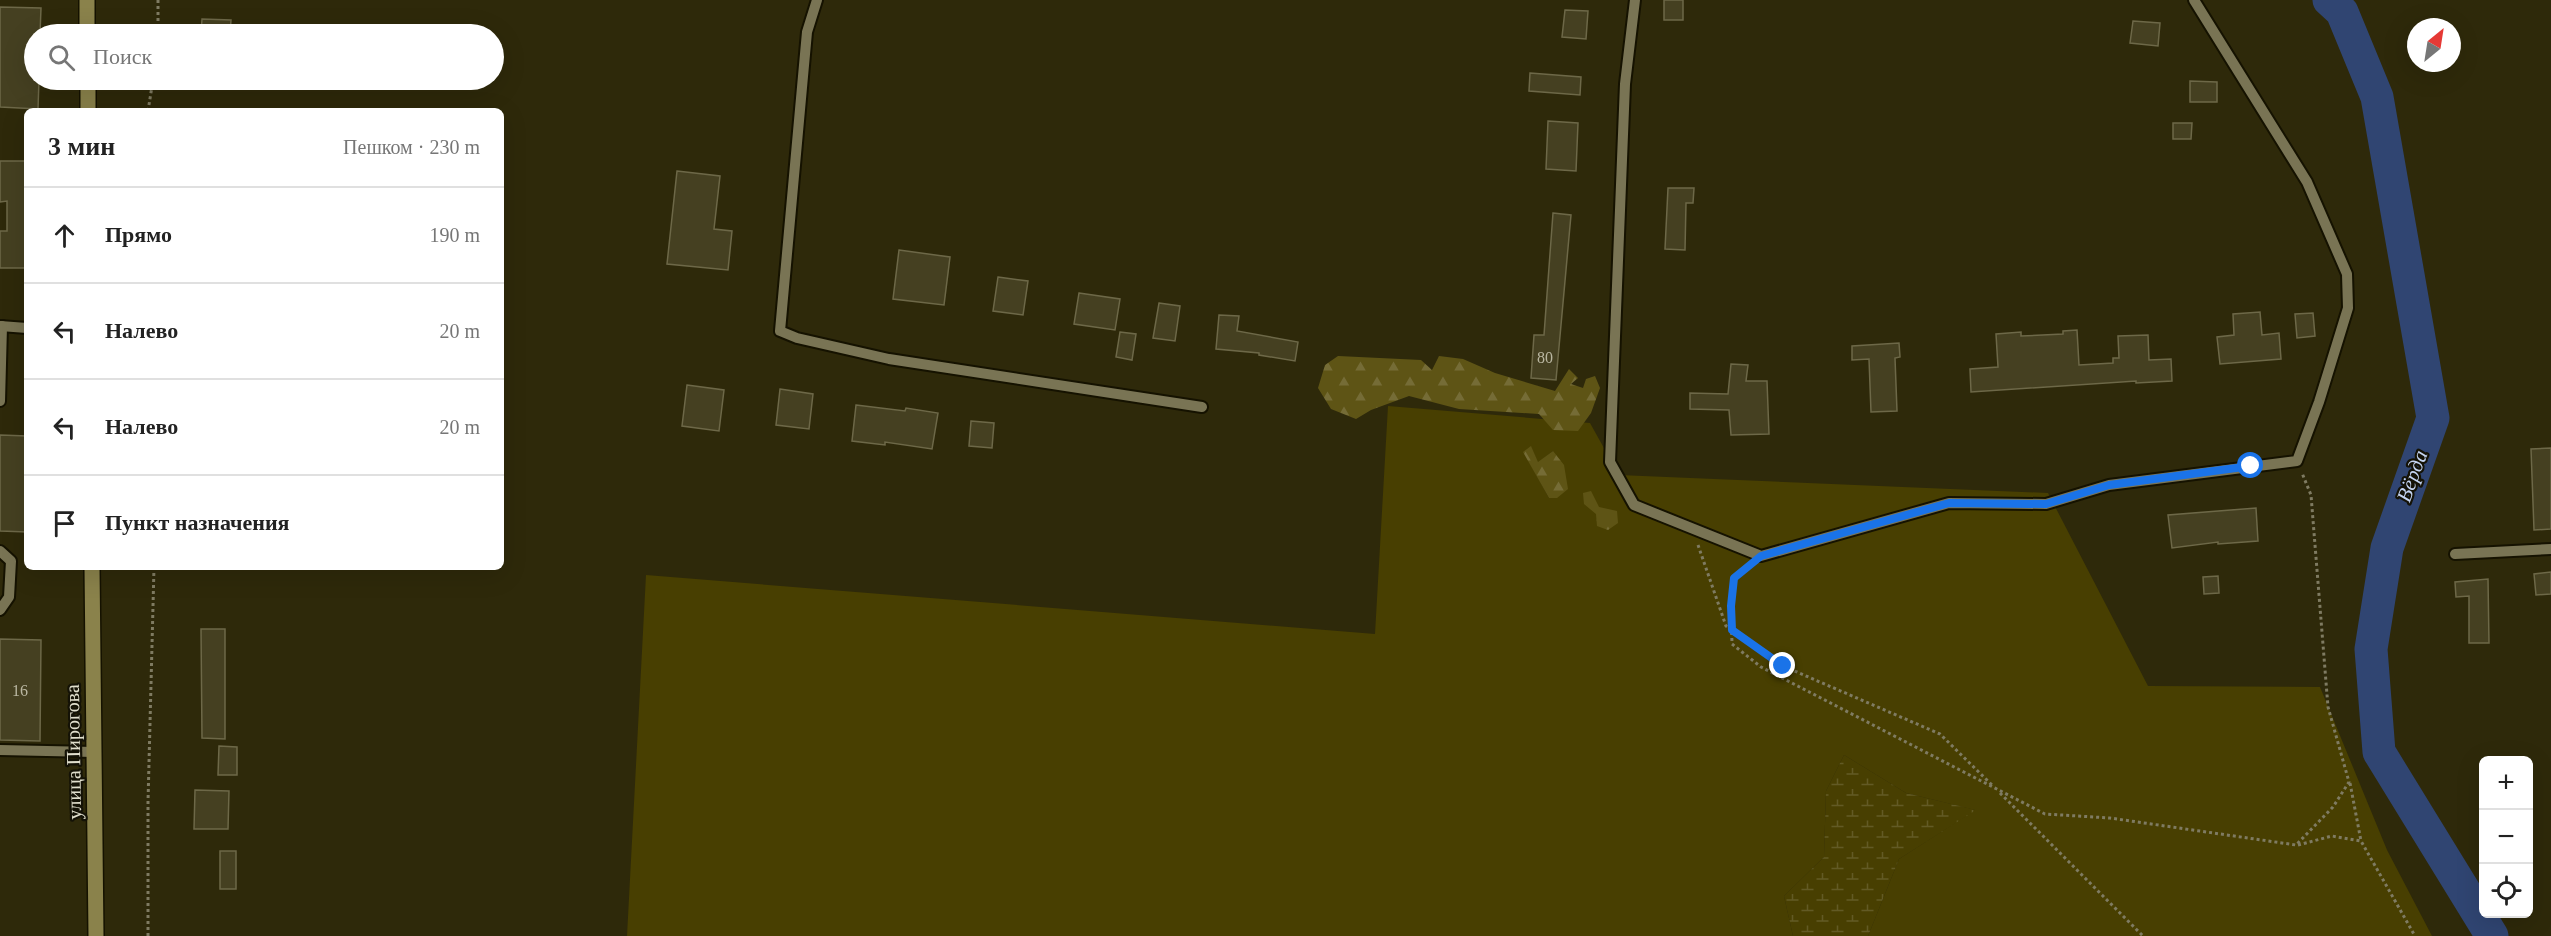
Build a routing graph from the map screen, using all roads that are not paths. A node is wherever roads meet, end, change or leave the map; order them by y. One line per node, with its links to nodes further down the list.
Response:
1 (87, 0): 5 (street)
2 (817, 0): 11 (lane)
3 (1635, 0): 4 (lane)
4 (2194, 0)
5 (87, 24)
6 (88, 90): 7 (street)
7 (88, 108)
8 (1, 326): 9 (lane); 10 (lane)
9 (24, 328)
10 (0, 401)
11 (1202, 407)
12 (2551, 549): 14 (lane)
13 (0, 551): 16 (lane)
14 (2456, 555)
15 (92, 570): 18 (street, улица Пирогова)
16 (0, 610)
17 (0, 750): 18 (lane)
18 (94, 752): 19 (street, улица Пирогова)
19 (96, 936)

